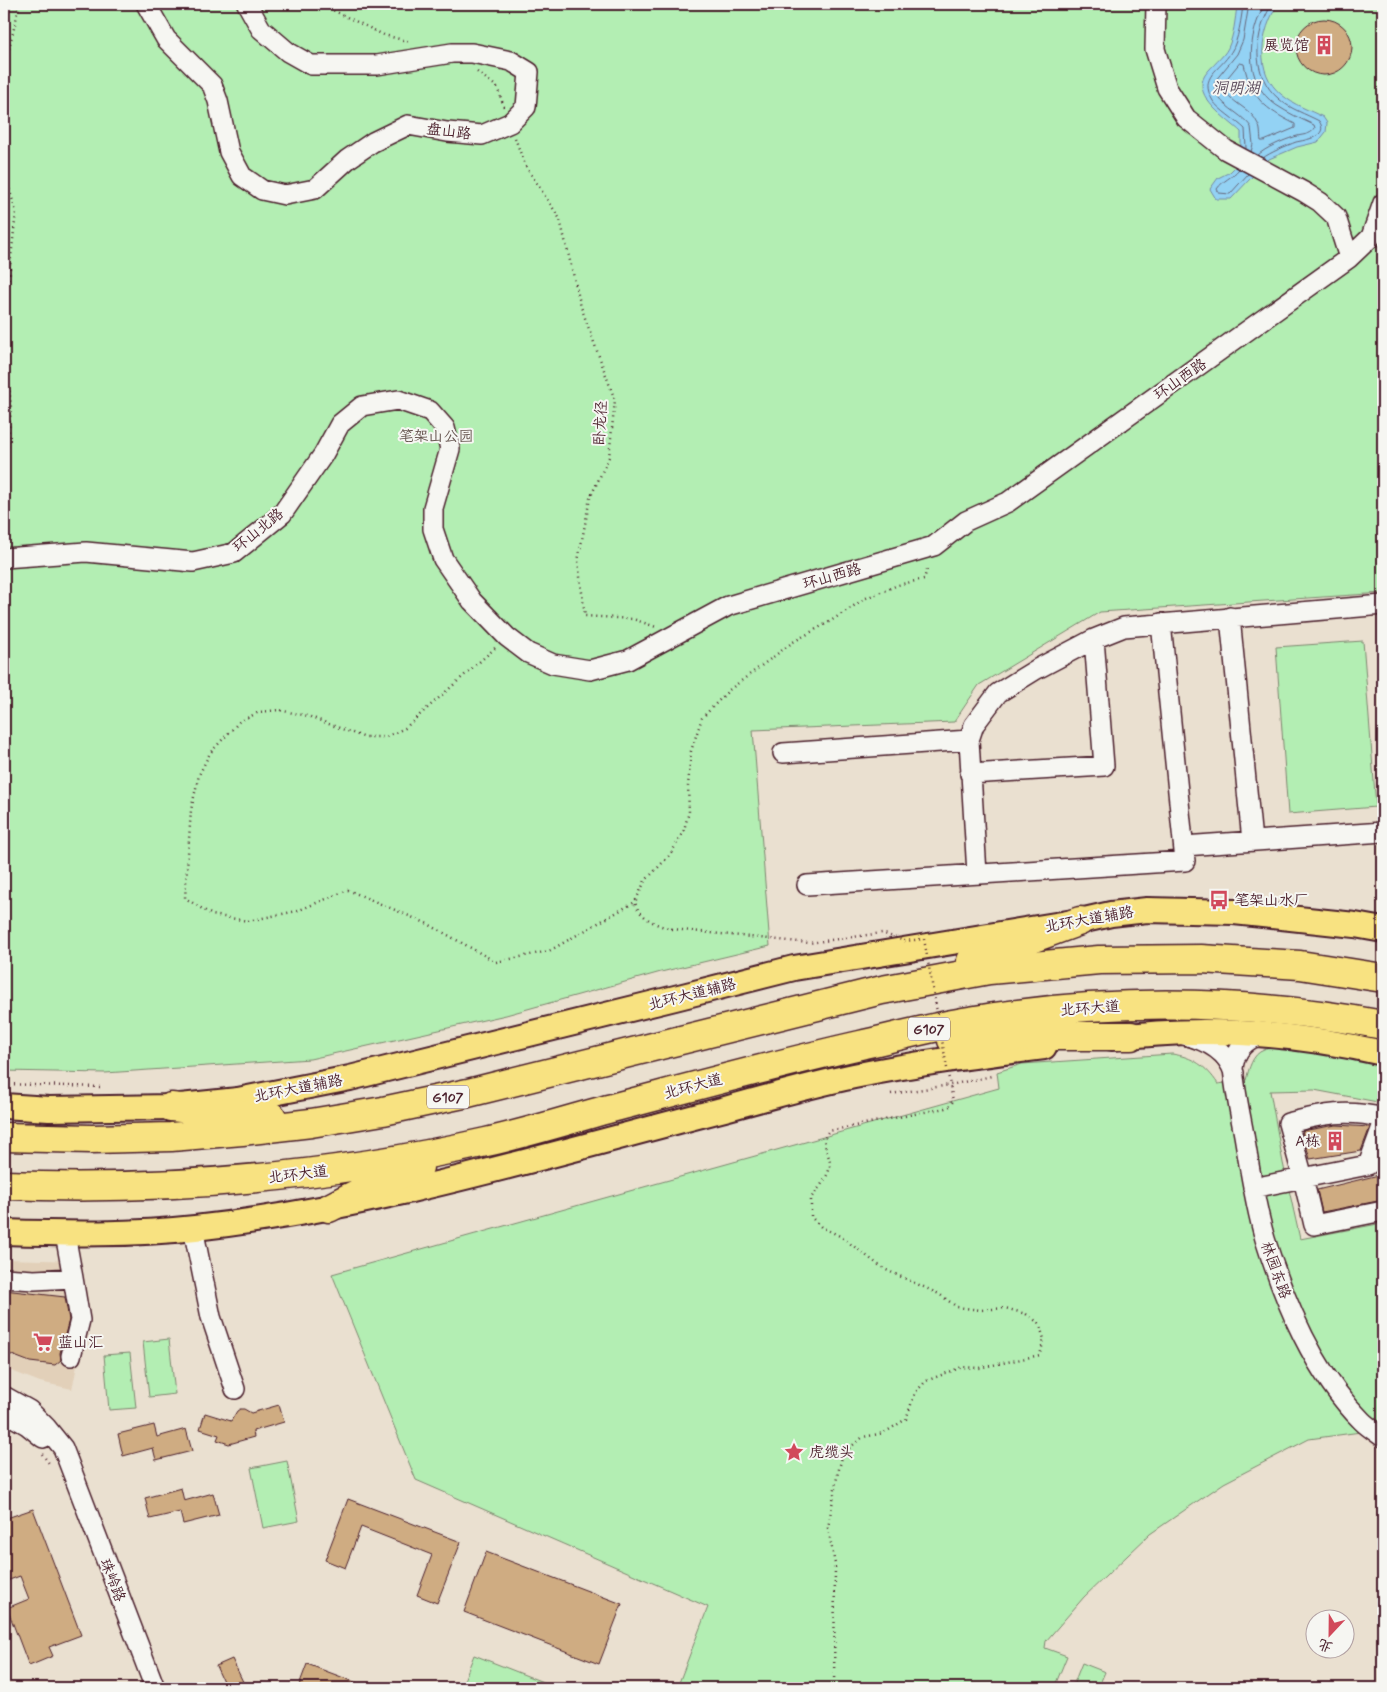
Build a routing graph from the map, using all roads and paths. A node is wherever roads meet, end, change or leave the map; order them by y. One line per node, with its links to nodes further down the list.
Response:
1 (20, 4): 5 (path)
2 (146, 4): 6 (street, 盘山路)
3 (247, 4): 6 (street, 盘山路)
4 (1156, 4): 9 (street)
5 (4, 68)
6 (510, 123): 19 (path, 卧龙径)
7 (4, 170): 10 (path)
8 (1383, 203): 9 (street, 环山西路)
9 (1349, 258): 14 (street, 环山西路)
10 (4, 322)
11 (4, 331): 13 (path)
12 (430, 411): 15 (street, 环山北路); 20 (street, 环山西路)
13 (4, 484)
14 (934, 546): 19 (street, 环山西路); 30 (path)
15 (4, 558)
16 (1383, 606): 17 (street)
17 (1230, 617): 18 (street); 26 (street)
18 (1161, 623): 21 (street); 27 (street)
19 (677, 633): 20 (street, 环山西路)
20 (507, 636): 30 (path)
21 (1094, 639): 22 (street); 24 (street)
22 (969, 740): 23 (street); 24 (street)
23 (782, 753)
24 (970, 774): 28 (street)
25 (1383, 832): 26 (street)
26 (1252, 841): 27 (street)
27 (1184, 846): 28 (street)
28 (977, 874): 29 (street)
29 (807, 885)
30 (635, 902): 48 (path, bridge)
31 (1080, 921): 32 (main road, 北环大道辅路); 34 (highway); 52 (main road, 北环大道辅路)
32 (1383, 930)
33 (1383, 978): 34 (highway, G107)
34 (882, 990): 54 (highway, G107)
35 (1383, 1025): 41 (highway, 北环大道 / G107)
36 (1383, 1030): 40 (main road)
37 (1176, 1034): 38 (main road); 39 (main road); 45 (street, 林园东路)
38 (1262, 1035): 40 (main road); 45 (street, 林园东路)
39 (1131, 1036): 41 (highway); 61 (main road)
40 (1302, 1039): 42 (main road)
41 (839, 1050): 57 (highway, 北环大道 / G107)
42 (1383, 1053)
43 (950, 1070): 44 (path)
44 (940, 1072)
45 (1234, 1073): 60 (street, 林园东路)
46 (992, 1076): 48 (path)
47 (4, 1084): 49 (path)
48 (950, 1085): 50 (path); 76 (path)
49 (104, 1087)
50 (891, 1094)
51 (4, 1106): 52 (main road, 北环大道辅路)
52 (171, 1107): 54 (highway)
53 (1383, 1118): 58 (street)
54 (311, 1123): 56 (highway, G107)
55 (1383, 1124): 58 (street)
56 (4, 1137)
57 (486, 1142): 59 (highway, 北环大道 / G107); 61 (highway)
58 (1303, 1178): 60 (street); 62 (street)
59 (4, 1185)
60 (1253, 1188): 72 (street, 林园东路)
61 (329, 1208): 63 (main road)
62 (1383, 1211)
63 (193, 1228): 65 (main road); 69 (street)
64 (4, 1232): 65 (main road)
65 (65, 1234): 67 (street)
66 (4, 1278): 67 (street)
67 (73, 1278): 68 (street)
68 (71, 1356)
69 (235, 1389)
70 (4, 1396): 74 (street, 珠岭路)
71 (4, 1412): 74 (street, 珠岭路)
72 (1383, 1437)
73 (41, 1453): 74 (path)
74 (63, 1472): 75 (street, 珠岭路)
75 (155, 1688)
76 (834, 1688)

